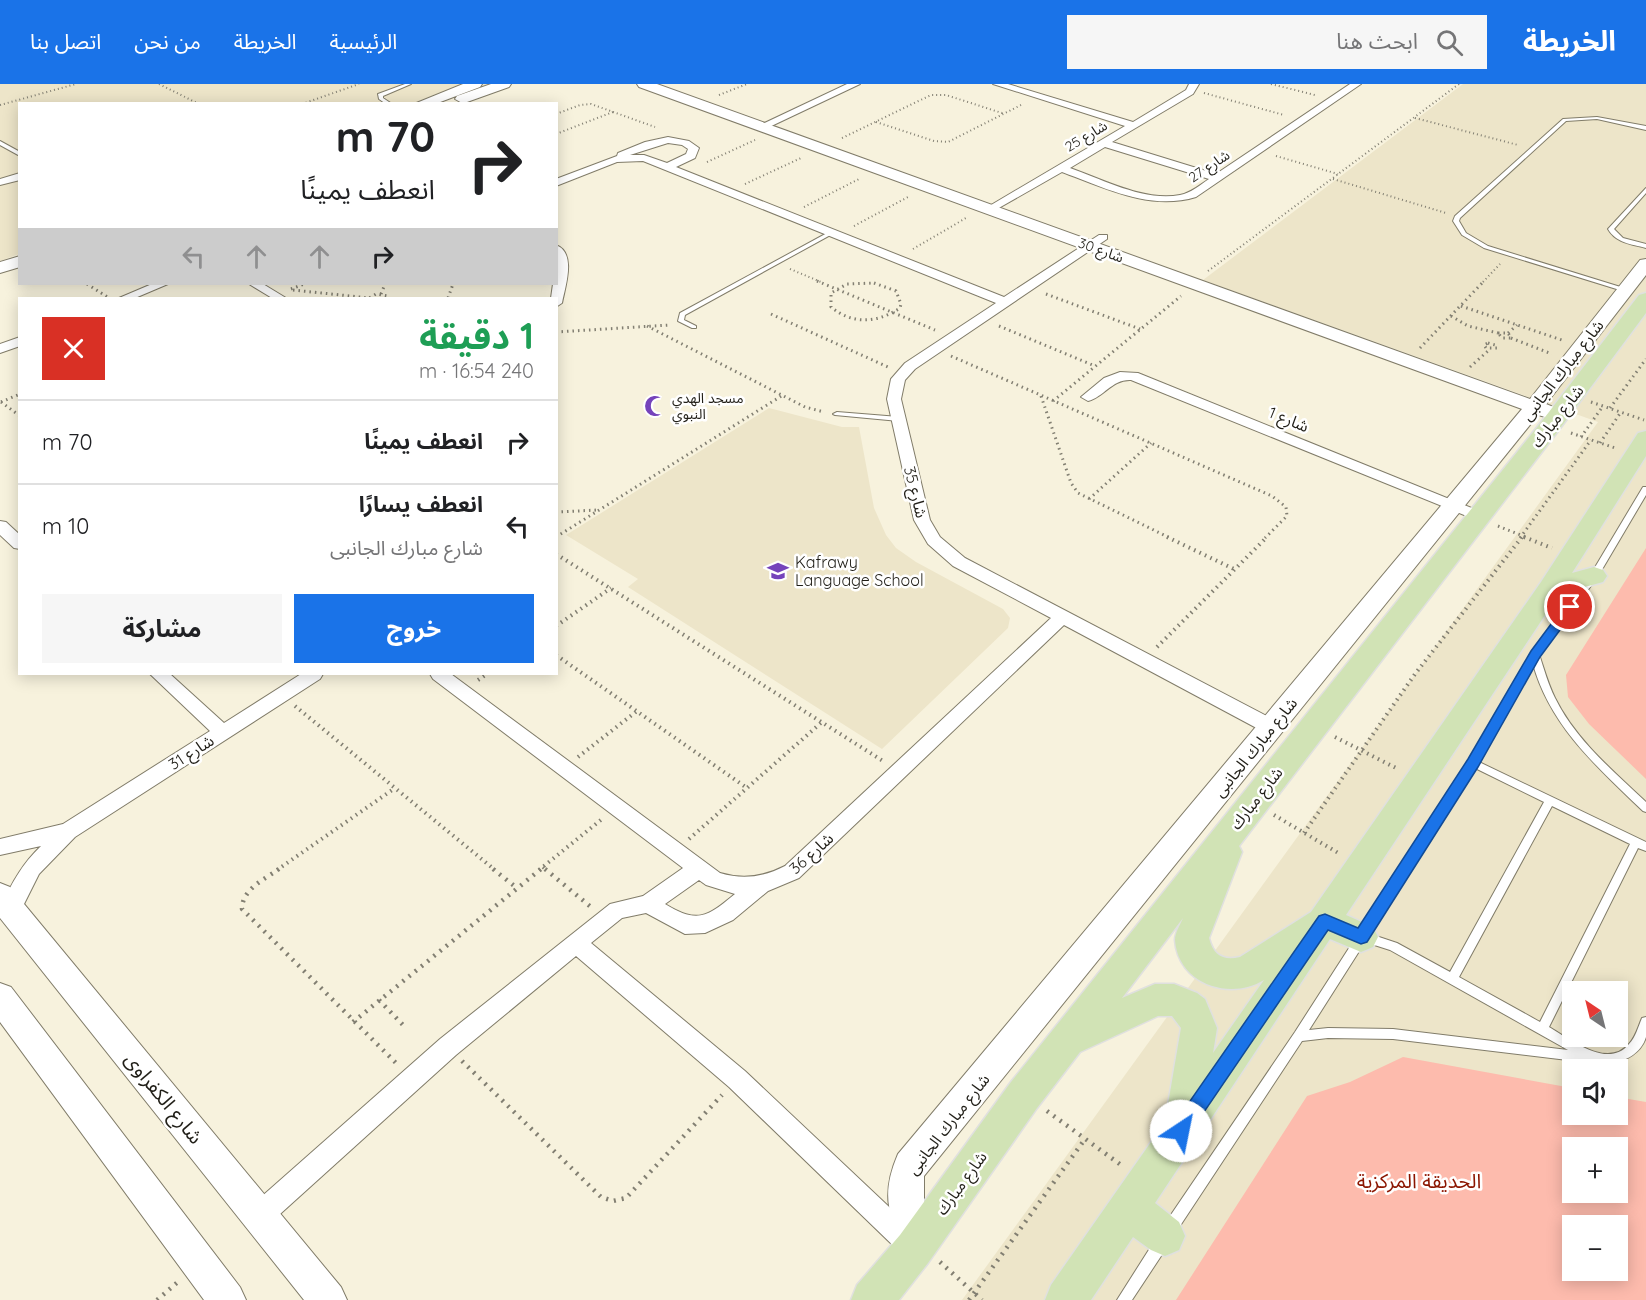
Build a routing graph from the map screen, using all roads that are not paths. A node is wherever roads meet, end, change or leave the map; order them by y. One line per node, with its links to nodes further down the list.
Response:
1 (409, 84): 10 (lane)
2 (476, 84): 11 (street)
3 (504, 84): 12 (street)
4 (644, 84): 14 (street, شارع 30)
5 (674, 84): 14 (street, شارع 30)
6 (855, 84): 14 (street)
7 (998, 84): 13 (street)
8 (1356, 84): 26 (street, شارع 27)
9 (1193, 87): 13 (street, شارع 25)
10 (386, 102)
11 (426, 102)
12 (455, 102)
13 (1133, 125): 16 (street, شارع 25)
14 (770, 126): 19 (street, شارع 30)
15 (1646, 128): 44 (lane)
16 (1103, 143): 21 (street); 24 (street, شارع 25)
17 (0, 144): 20 (lane)
18 (1154, 144): 21 (street)
19 (828, 145): 30 (street, شارع 30); 30 (street, شارع 30)
20 (18, 154)
21 (1137, 154): 26 (street)
22 (610, 161): 23 (street); 23 (street); 28 (street)
23 (667, 167): 31 (street)
24 (1060, 168): 26 (street, شارع 27); 30 (street, شارع 25)
25 (18, 177): 27 (street)
26 (1217, 178)
27 (0, 182)
28 (558, 182)
29 (1646, 190): 33 (lane)
30 (993, 206): 32 (street, شارع 30)
31 (834, 234): 47 (street); 48 (lane)
32 (1096, 241): 40 (street, شارع 30); 47 (street)
33 (1646, 246)
34 (18, 249): 36 (street)
35 (558, 252): 46 (street)
36 (0, 255)
37 (18, 262): 39 (street)
38 (1646, 264): 44 (street, شارع مبارك الجانبى)
39 (0, 268)
40 (1200, 279): 52 (street, شارع 30); 52 (street, شارع 30)
41 (159, 285): 45 (street)
42 (258, 285): 43 (street)
43 (285, 294)
44 (1636, 295): 52 (main road, شارع مبارك); 52 (street, شارع مبارك الجانبى)
45 (128, 297)
46 (557, 297)
47 (1005, 302): 54 (street, شارع 35)
48 (694, 327)
49 (18, 342): 50 (street)
50 (0, 349)
51 (1088, 397): 57 (street, شارع 1)
52 (1555, 407): 57 (main road, شارع مبارك)
53 (837, 414): 54 (lane)
54 (899, 419): 61 (street, شارع 35)
55 (1640, 446): 60 (main road)
56 (1646, 489): 60 (lane)
57 (1470, 513): 66 (street, شارع مبارك الجانبى); 71 (main road, شارع مبارك)
58 (0, 526): 59 (street)
59 (18, 542)
60 (1582, 566): 62 (lane); 79 (main road)
61 (1062, 617): 66 (street, شارع 35); 76 (street, شارع 36)
62 (1535, 654): 68 (lane); 70 (lane)
63 (160, 675): 67 (street)
64 (312, 675): 67 (street, شارع 31)
65 (440, 675): 75 (street, شارع 36)
66 (1271, 727): 95 (street, شارع مبارك الجانبى)
67 (222, 732): 72 (street, شارع 31)
68 (1473, 763): 69 (lane); 80 (lane)
69 (1550, 800): 73 (lane); 82 (lane)
70 (1646, 808)
71 (1246, 811): 79 (main road); 87 (main road, شارع مبارك)
72 (69, 831): 74 (street, شارع 31); 77 (street, شارع 31)
73 (1641, 845): 85 (lane)
74 (0, 847)
75 (698, 869): 76 (street, شارع 36); 78 (street)
76 (761, 885): 78 (street)
77 (6, 903): 93 (street, شارع الكفراوى)
78 (648, 904): 81 (street)
79 (1325, 921): 80 (main road); 91 (main road)
80 (1361, 937): 82 (lane); 86 (lane)
81 (576, 944): 93 (street); 95 (street)
82 (1452, 980): 85 (lane)
83 (0, 997): 96 (street)
84 (1646, 1022): 90 (lane)
85 (1542, 1029): 89 (lane)
86 (1299, 1036): 88 (lane); 94 (lane)
87 (1066, 1041): 91 (main road); 95 (main road, شارع مبارك)
88 (1589, 1059)
89 (1595, 1059)
90 (1609, 1059)
91 (1181, 1131): 92 (main road)
92 (1137, 1196): 94 (main road); 99 (main road)
93 (260, 1215): 97 (street, شارع الكفراوى)
94 (1165, 1236): 100 (lane)
95 (917, 1245): 98 (main road, شارع مبارك)
96 (227, 1300)
97 (328, 1300)
98 (872, 1300)
99 (1066, 1300)
100 (1124, 1300)

